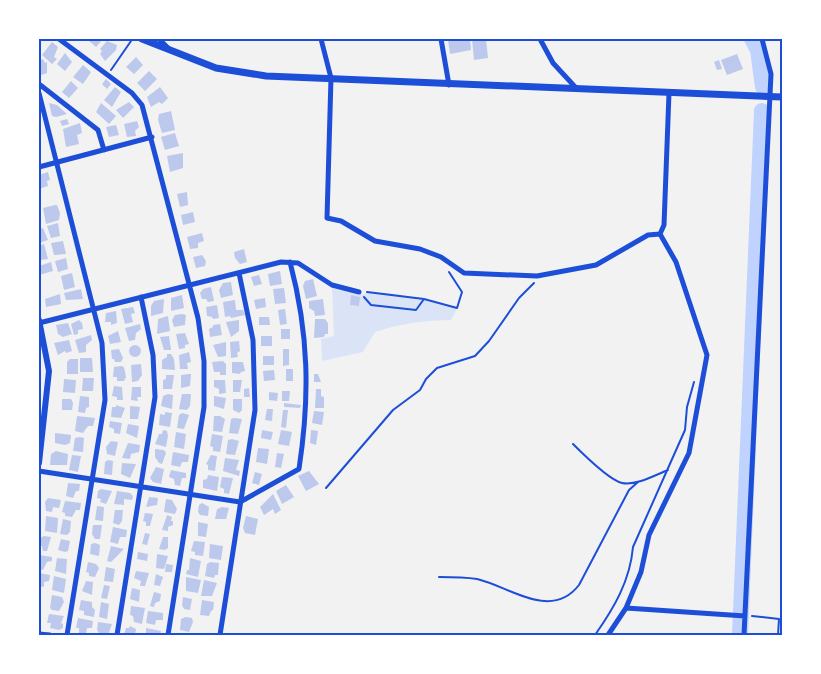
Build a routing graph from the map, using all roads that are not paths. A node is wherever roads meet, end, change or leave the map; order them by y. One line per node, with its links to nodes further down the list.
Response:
1 (59, 39): 17 (street)
2 (142, 39): 8 (main road)
3 (158, 39): 8 (street)
4 (321, 39): 9 (street)
5 (442, 39): 11 (street)
6 (540, 39): 12 (street)
7 (762, 39): 15 (street)
8 (174, 53): 9 (main road)
9 (331, 78): 11 (main road); 21 (street)
10 (39, 84): 18 (street)
11 (449, 85): 12 (main road)
12 (577, 89): 14 (main road)
13 (39, 93): 19 (street)
14 (669, 93): 15 (main road); 21 (street)
15 (771, 96): 16 (main road); 36 (street)
16 (782, 97)
17 (152, 138): 18 (street); 24 (street)
18 (104, 150): 19 (street)
19 (57, 163): 20 (street); 27 (street)
20 (39, 167)
21 (660, 234): 35 (street)
22 (290, 262): 23 (street); 25 (street); 34 (street)
23 (239, 273): 24 (street); 34 (street)
24 (190, 285): 26 (street); 33 (street)
25 (359, 292)
26 (141, 297): 27 (street); 32 (street)
27 (93, 309): 28 (street); 31 (street)
28 (39, 322): 29 (street)
29 (39, 463)
30 (39, 471): 31 (street)
31 (93, 479): 32 (street); 39 (street)
32 (141, 487): 33 (street); 40 (street)
33 (191, 494): 34 (street); 41 (street)
34 (240, 502): 42 (street)
35 (626, 608): 36 (street); 43 (street)
36 (744, 616): 44 (street)
37 (39, 634): 38 (street)
38 (50, 635)
39 (67, 635)
40 (117, 635)
41 (168, 635)
42 (220, 635)
43 (608, 635)
44 (744, 635)

